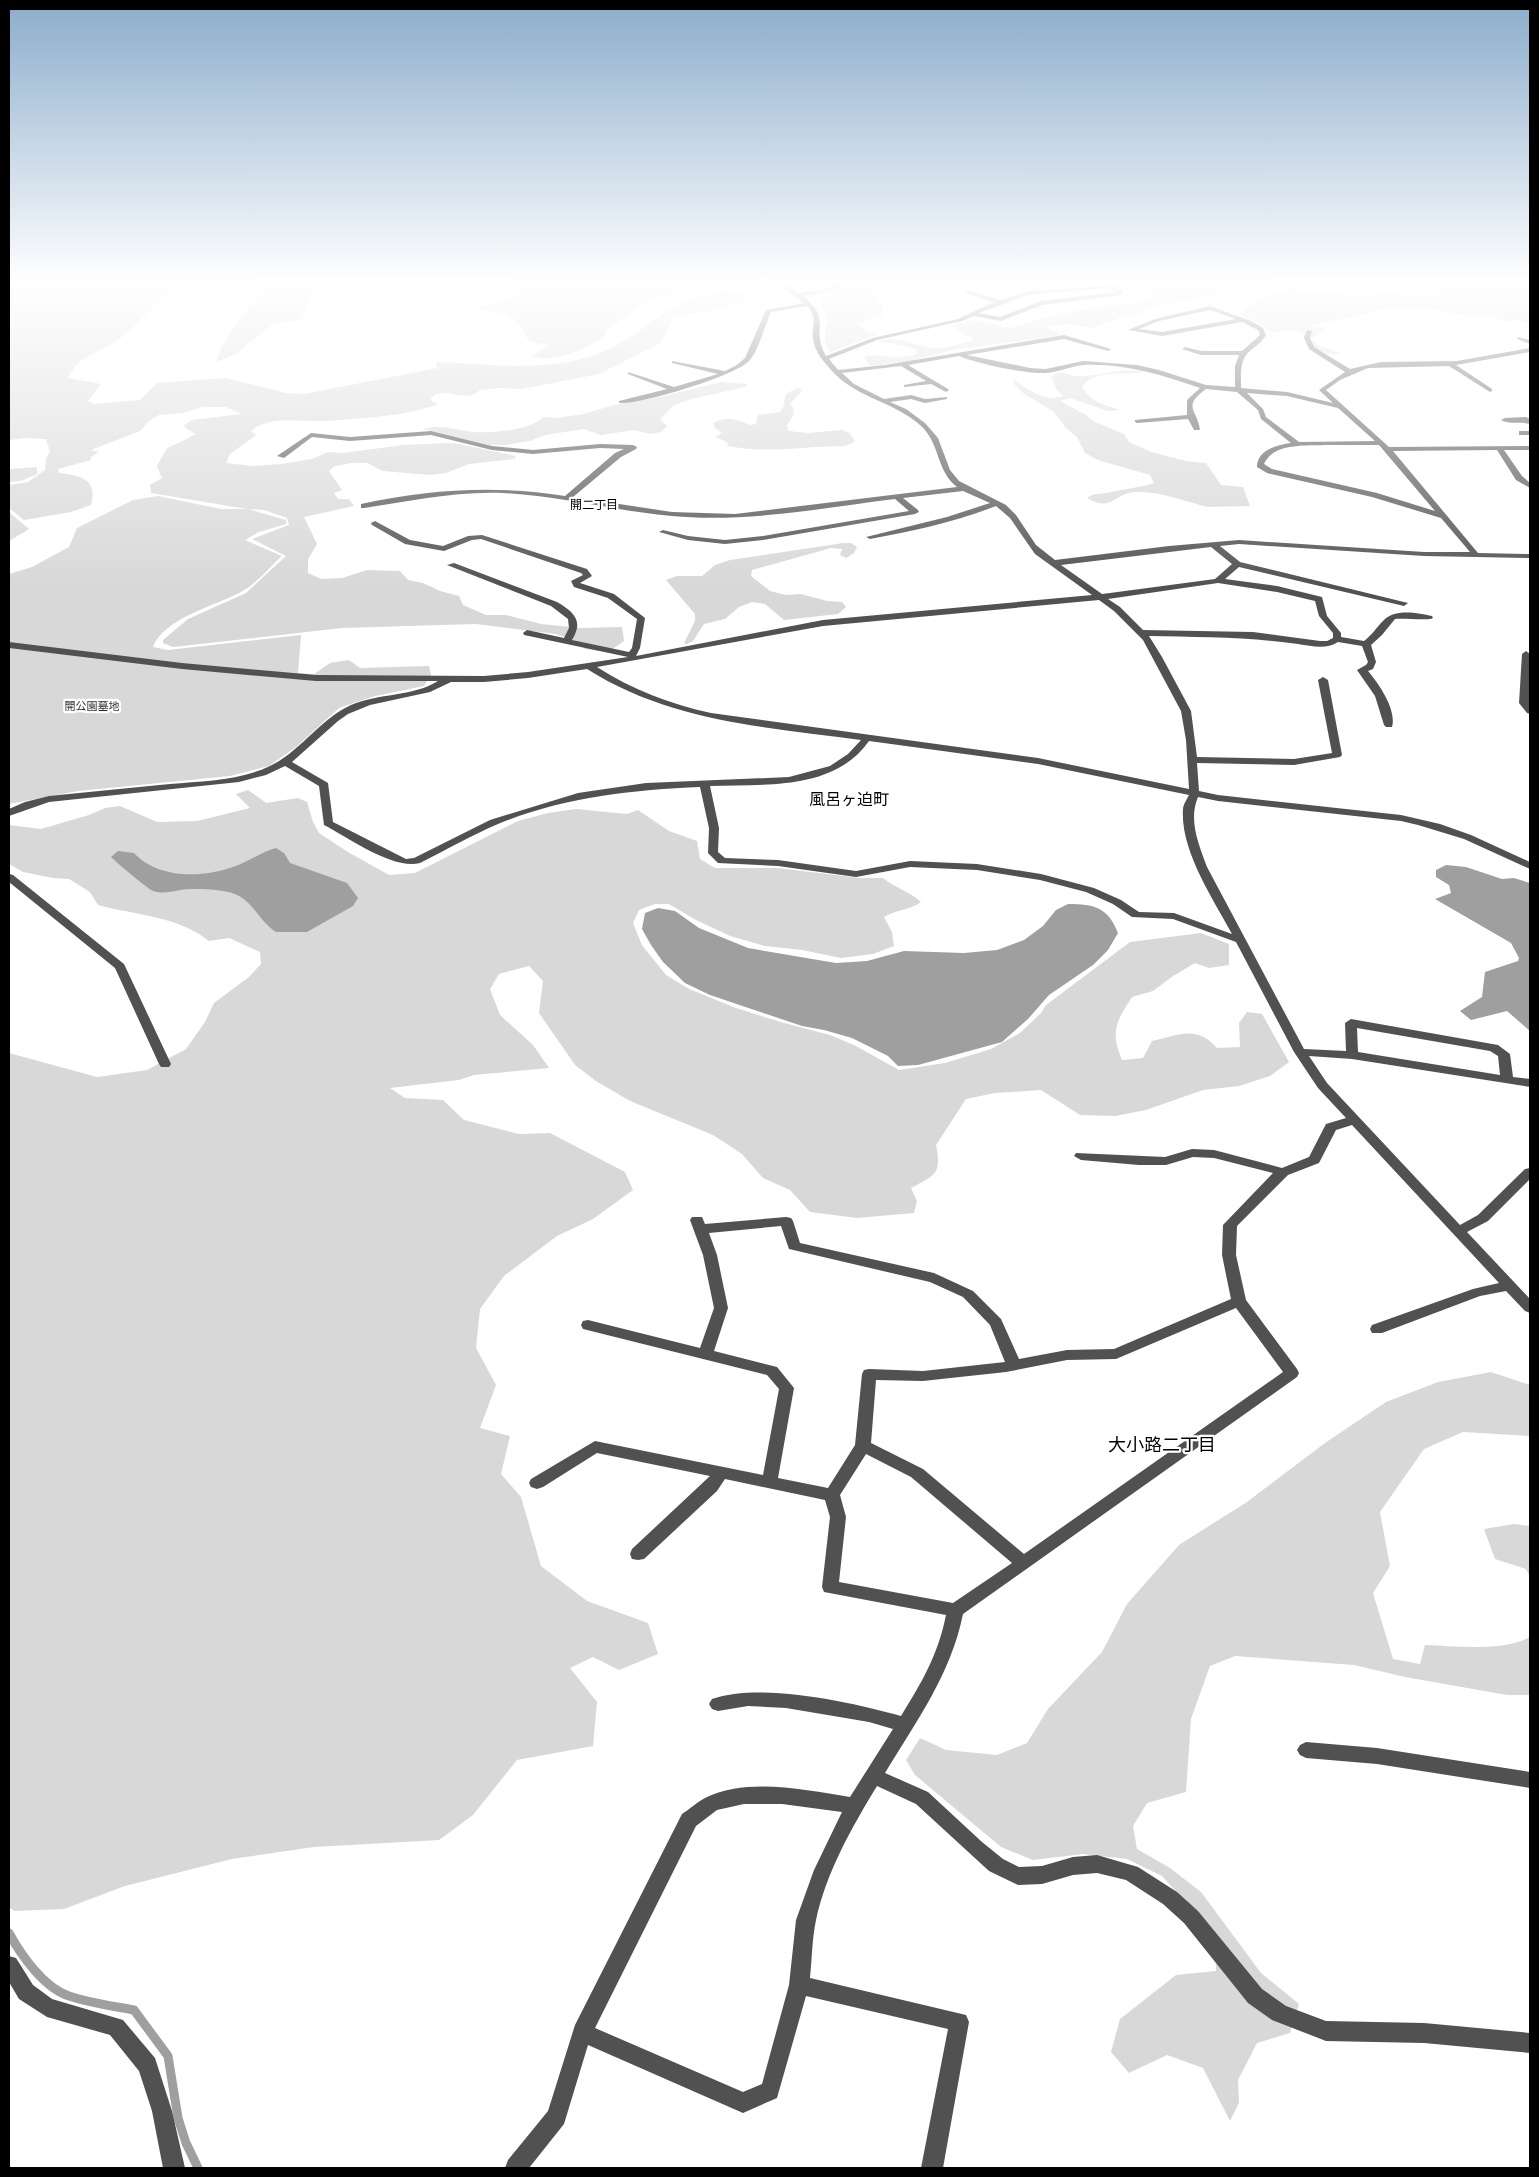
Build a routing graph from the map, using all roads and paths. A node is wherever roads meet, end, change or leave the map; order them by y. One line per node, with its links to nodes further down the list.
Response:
1 (661, 385): 12 (street)
2 (687, 385): 12 (street)
3 (850, 385): 15 (street)
4 (914, 385): 10 (street)
5 (933, 385): 15 (street)
6 (1198, 385): 11 (street)
7 (1238, 385): 13 (street)
8 (1329, 385): 17 (street)
9 (1482, 385): 14 (street)
10 (906, 386)
11 (1205, 387): 13 (street); 18 (street)
12 (673, 389): 16 (street)
13 (1238, 389): 17 (street); 26 (street)
14 (1490, 390)
15 (885, 401): 32 (street)
16 (621, 402)
17 (1340, 407): 25 (street)
18 (1190, 417): 20 (street); 22 (street)
19 (1504, 420): 21 (street)
20 (1137, 421)
21 (1530, 422)
22 (1197, 428)
23 (1522, 433): 24 (street)
24 (1530, 433)
25 (1380, 443): 26 (street); 29 (street)
26 (1298, 445): 37 (street)
27 (1500, 448): 28 (street); 29 (street); 31 (street)
28 (1530, 448)
29 (1386, 449): 37 (street)
30 (281, 456): 34 (street)
31 (1530, 486)
32 (966, 488): 33 (street); 35 (street)
33 (897, 497): 34 (street); 39 (street)
34 (567, 498): 36 (street)
35 (996, 502): 40 (street); 44 (street)
36 (364, 506)
37 (1442, 516): 42 (street)
38 (375, 523): 58 (street)
39 (663, 532)
40 (870, 537)
41 (1212, 544): 42 (street); 44 (street); 45 (street)
42 (1476, 556): 43 (street)
43 (1530, 556)
44 (1054, 563): 48 (street)
45 (1237, 564): 47 (street); 49 (street)
46 (452, 565): 54 (street)
47 (1218, 581): 48 (street); 53 (street)
48 (1103, 597): 52 (street); 58 (street)
49 (1404, 603)
50 (1429, 618): 55 (street)
51 (527, 633): 54 (street)
52 (1141, 633): 53 (street); 66 (street)
53 (1337, 639): 55 (street)
54 (567, 640): 58 (street)
55 (1366, 644): 64 (street)
56 (9, 645): 60 (street)
57 (1526, 654): 62 (street)
58 (633, 657): 59 (street)
59 (589, 666): 60 (street); 65 (street)
60 (448, 679): 67 (street)
61 (1323, 680): 66 (street)
62 (1528, 686): 63 (street)
63 (1530, 712)
64 (1389, 725)
65 (867, 738): 68 (street); 69 (street)
66 (1192, 760): 69 (street)
67 (285, 762): 68 (street); 70 (street)
68 (705, 784): 73 (street)
69 (1194, 794): 71 (street); 73 (street)
70 (9, 813)
71 (1530, 866)
72 (9, 877): 76 (street)
73 (1240, 939): 74 (street)
74 (1300, 1052): 75 (street); 79 (street)
75 (1352, 1055): 77 (street); 77 (street)
76 (166, 1064)
77 (1507, 1080): 78 (street)
78 (1530, 1083)
79 (1354, 1120): 81 (street); 83 (street)
80 (1082, 1156): 81 (street)
81 (1283, 1172): 85 (street)
82 (1530, 1172): 83 (street)
83 (1459, 1231): 84 (street)
84 (1510, 1286): 86 (street); 88 (street)
85 (1239, 1301): 90 (street); 97 (street)
86 (1530, 1308)
87 (588, 1325): 89 (street)
88 (1376, 1329)
89 (706, 1353): 90 (street); 93 (street)
90 (1014, 1365): 91 (street)
91 (863, 1446): 95 (street); 97 (street)
92 (722, 1472): 93 (street); 94 (street); 96 (street)
93 (769, 1482): 95 (street)
94 (536, 1483)
95 (832, 1495): 98 (street)
96 (638, 1554)
97 (1024, 1562): 98 (street)
98 (955, 1610): 100 (street)
99 (718, 1704): 100 (street)
100 (905, 1725): 102 (street)
101 (1306, 1750): 103 (street)
102 (873, 1776): 104 (street); 108 (street)
103 (1530, 1780)
104 (856, 1806): 106 (street); 107 (street)
105 (9, 1965): 109 (street)
106 (800, 1985): 107 (street); 111 (street)
107 (582, 2032): 110 (street)
108 (1530, 2043)
109 (174, 2168)
110 (516, 2168)
111 (932, 2168)

